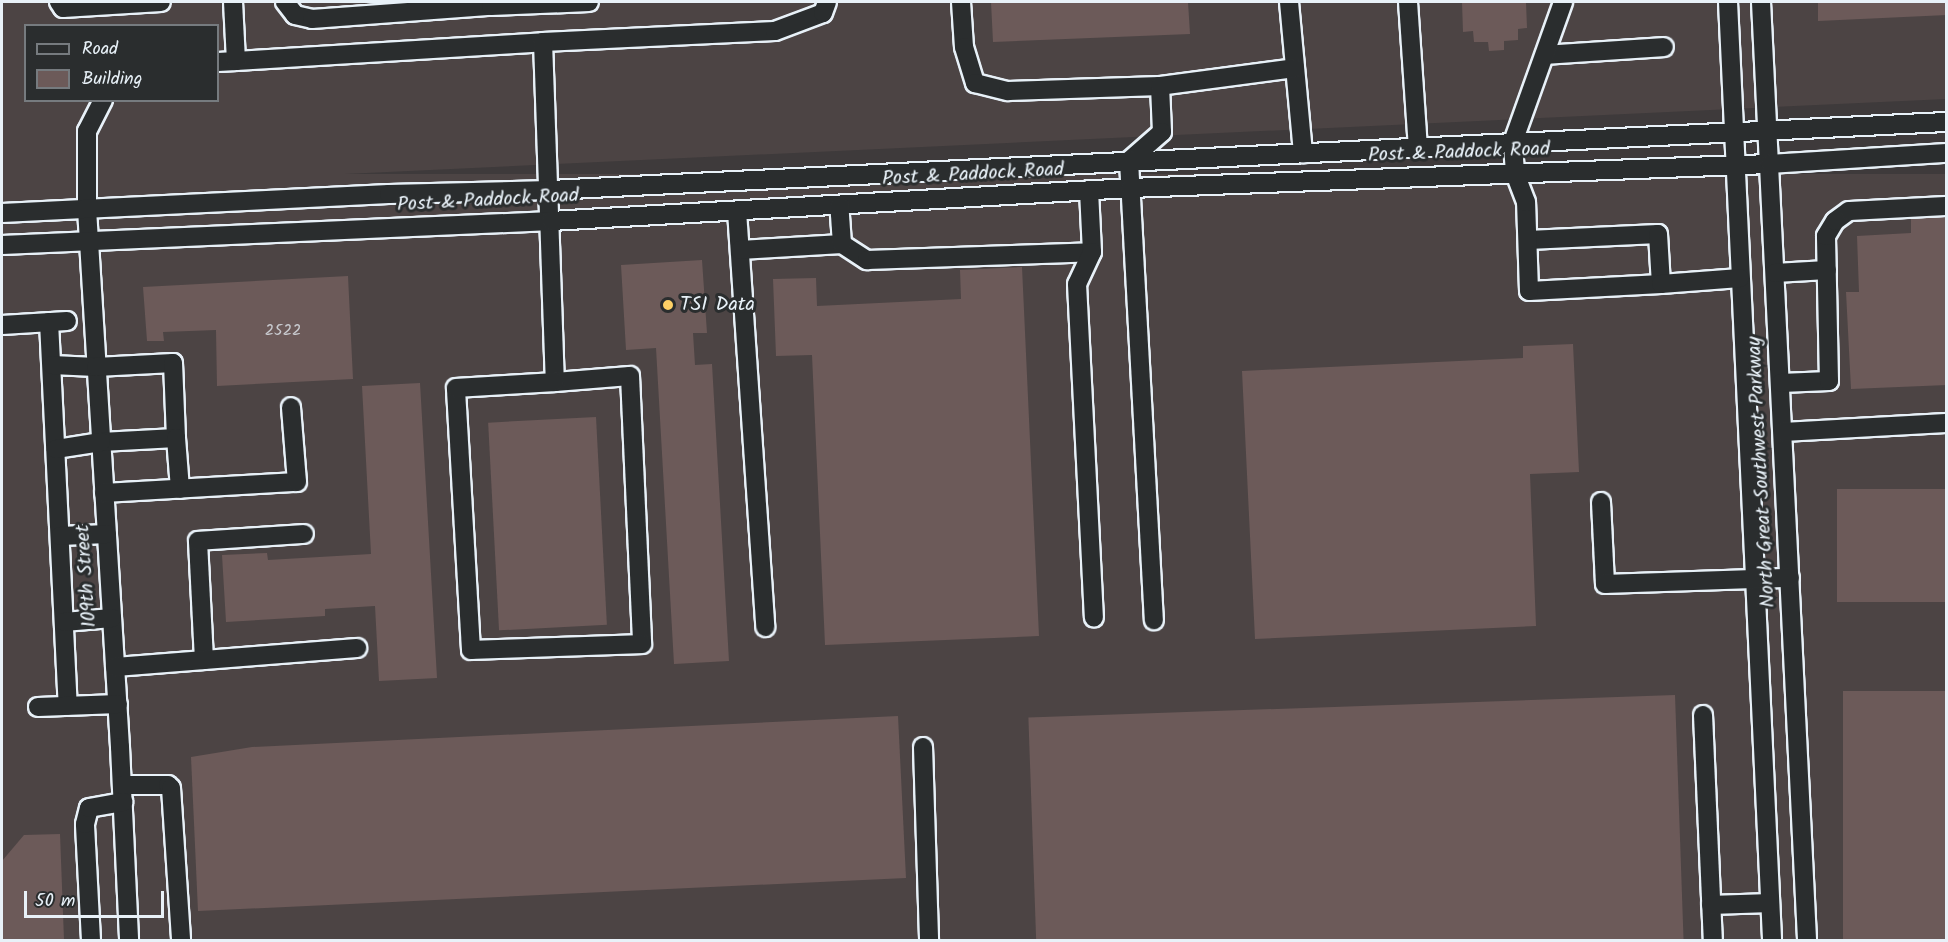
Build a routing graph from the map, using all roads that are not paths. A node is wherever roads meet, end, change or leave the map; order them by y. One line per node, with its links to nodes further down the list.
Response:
1 (59, 2): 2 (street)
2 (161, 2)
3 (233, 2): 16 (street)
4 (285, 2): 5 (street)
5 (589, 2)
6 (827, 2): 13 (street)
7 (961, 2): 19 (street)
8 (1289, 2): 18 (street)
9 (1408, 2): 25 (street)
10 (1563, 2): 15 (street)
11 (1728, 2): 23 (street, North Great Southwest Parkway)
12 (1761, 2): 22 (street, North Great Southwest Parkway)
13 (543, 42): 16 (street); 33 (street)
14 (1664, 47): 15 (street)
15 (1545, 55): 24 (street)
16 (236, 61): 17 (street)
17 (219, 62)
18 (1295, 68): 19 (street); 26 (street)
19 (1160, 86): 28 (street)
20 (102, 102): 37 (street, 109th Street)
21 (1947, 122): 22 (street, Post & Paddock Road)
22 (1768, 130): 23 (street, Post & Paddock Road); 29 (street, North Great Southwest Parkway)
23 (1734, 132): 24 (street, Post & Paddock Road); 30 (street, North Great Southwest Parkway)
24 (1514, 142): 25 (street, Post & Paddock Road); 31 (street)
25 (1419, 147): 26 (street, Post & Paddock Road)
26 (1304, 153): 28 (street, Post & Paddock Road)
27 (1947, 153): 29 (street, Post & Paddock Road)
28 (1129, 161): 32 (street); 33 (street, Post & Paddock Road)
29 (1770, 164): 30 (street, Post & Paddock Road); 48 (street, North Great Southwest Parkway)
30 (1735, 166): 31 (street, Post & Paddock Road); 49 (street, North Great Southwest Parkway)
31 (1515, 173): 32 (street, Post & Paddock Road); 41 (street)
32 (1130, 188): 34 (street, Post & Paddock Road); 72 (street)
33 (550, 190): 37 (street, Post & Paddock Road); 40 (street)
34 (1089, 190): 35 (street, Post & Paddock Road); 46 (street)
35 (839, 205): 38 (street, Post & Paddock Road); 43 (street)
36 (1947, 206): 47 (street)
37 (87, 209): 39 (street, Post & Paddock Road); 42 (street, 109th Street)
38 (737, 211): 40 (street, Post & Paddock Road); 45 (street)
39 (2, 213)
40 (551, 221): 42 (street, Post & Paddock Road); 54 (street)
41 (1528, 240): 50 (street); 50 (street)
42 (88, 241): 44 (street, Post & Paddock Road); 53 (street, 109th Street)
43 (842, 244): 45 (street); 46 (street)
44 (2, 245)
45 (740, 250): 74 (street)
46 (1092, 252): 71 (street)
47 (1827, 270): 48 (street); 55 (street)
48 (1775, 273): 55 (street, North Great Southwest Parkway)
49 (1740, 278): 50 (street); 69 (street, North Great Southwest Parkway)
50 (1660, 284)
51 (2, 325): 52 (street)
52 (52, 365): 53 (street); 61 (street)
53 (96, 367): 59 (street); 60 (street, 109th Street)
54 (555, 382): 54 (street)
55 (1780, 383): 58 (street, North Great Southwest Parkway)
56 (291, 407): 62 (street)
57 (1947, 423): 58 (street)
58 (1783, 432): 68 (street, North Great Southwest Parkway)
59 (176, 438): 60 (street); 62 (street)
60 (101, 442): 61 (street); 63 (street, 109th Street)
61 (56, 449): 67 (street)
62 (180, 489): 63 (street)
63 (104, 493): 65 (street, 109th Street)
64 (1601, 502): 69 (street)
65 (107, 534): 67 (street); 70 (street, 109th Street)
66 (304, 534): 76 (street)
67 (60, 536): 73 (street)
68 (1790, 578): 69 (street); 93 (street, North Great Southwest Parkway)
69 (1754, 580): 84 (street, North Great Southwest Parkway)
70 (112, 618): 73 (street); 77 (street, 109th Street)
71 (1094, 618)
72 (1154, 621)
73 (64, 622): 79 (street)
74 (765, 627)
75 (357, 648): 76 (street)
76 (204, 660): 77 (street)
77 (115, 667): 78 (street, 109th Street)
78 (118, 704): 79 (street); 83 (street, 109th Street)
79 (68, 706): 80 (street)
80 (38, 707)
81 (1703, 715): 85 (street)
82 (923, 747): 90 (street)
83 (122, 794): 86 (street); 87 (street, 109th Street); 88 (street)
84 (1770, 903): 85 (street); 92 (street, North Great Southwest Parkway)
85 (1711, 905): 91 (street)
86 (91, 940)
87 (129, 940)
88 (181, 940)
89 (924, 940): 90 (street)
90 (929, 940)
91 (1713, 940)
92 (1772, 940)
93 (1807, 940)

